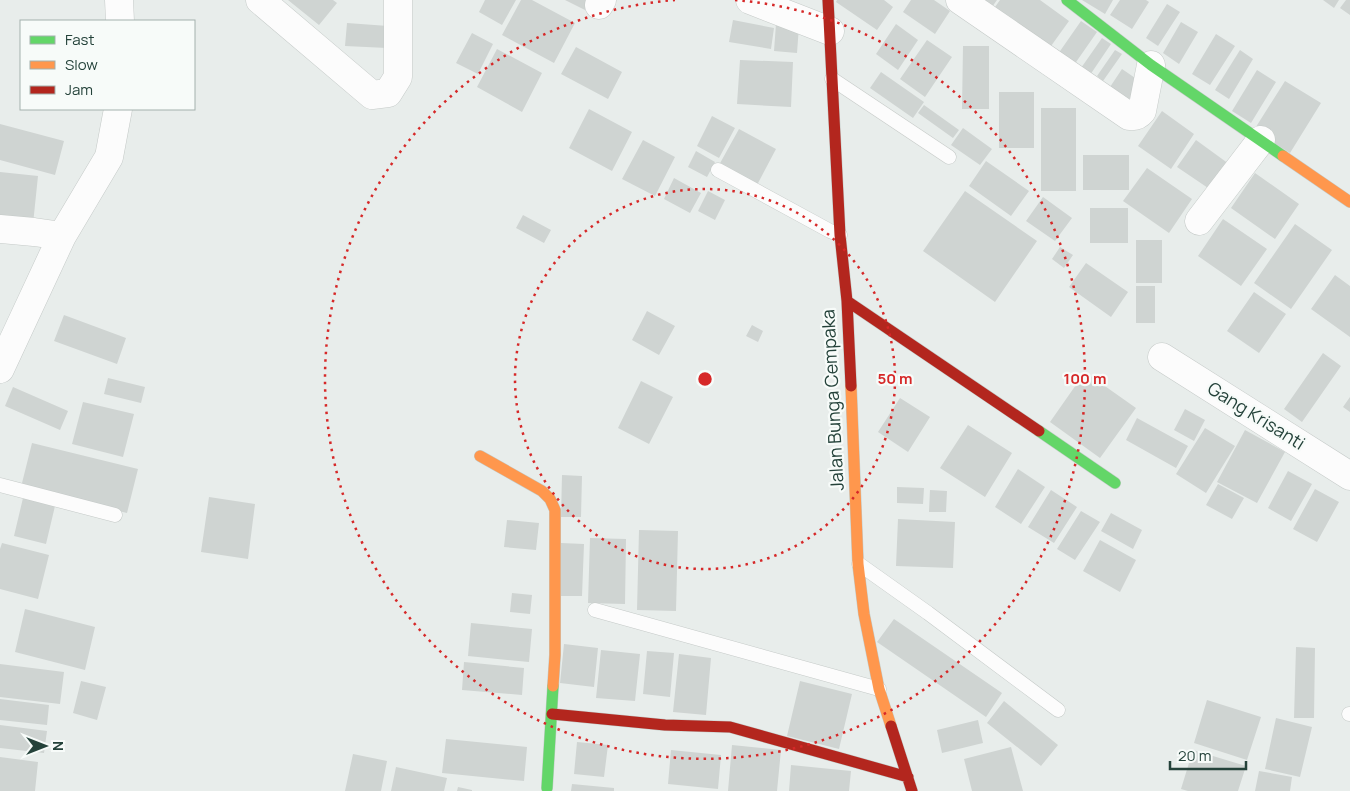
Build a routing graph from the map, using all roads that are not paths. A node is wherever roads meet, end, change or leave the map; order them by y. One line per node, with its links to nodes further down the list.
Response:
1 (119, 0): 8 (street)
2 (260, 0): 3 (street)
3 (398, 0)
4 (750, 0): 9 (street)
5 (828, 0): 9 (street, Jalan Bunga Cempaka)
6 (960, 0): 10 (street)
7 (1067, 0): 10 (street)
8 (120, 20)
9 (830, 31): 11 (street, Jalan Bunga Cempaka)
10 (1151, 65): 13 (street)
11 (832, 79): 14 (lane); 19 (street, Jalan Bunga Cempaka)
12 (118, 110): 20 (street)
13 (1261, 140): 16 (street); 17 (street)
14 (949, 156)
15 (718, 170): 19 (lane)
16 (1350, 202)
17 (1200, 221)
18 (0, 229): 20 (street)
19 (840, 235): 21 (street, Jalan Bunga Cempaka)
20 (62, 236): 23 (street)
21 (847, 301): 26 (street); 29 (street, Jalan Bunga Cempaka)
22 (1162, 357): 25 (street, Gang Krisanti)
23 (0, 369)
24 (480, 456): 33 (street)
25 (1350, 476)
26 (1115, 483)
27 (0, 485): 28 (lane)
28 (115, 515)
29 (858, 564): 31 (street, Jalan Bunga Cempaka); 32 (lane)
30 (595, 610): 31 (lane)
31 (879, 689): 34 (street, Jalan Bunga Cempaka)
32 (1058, 710)
33 (552, 714): 34 (street); 35 (street)
34 (908, 777): 36 (street, Jalan Bunga Cempaka)
35 (547, 788)
36 (912, 791)

